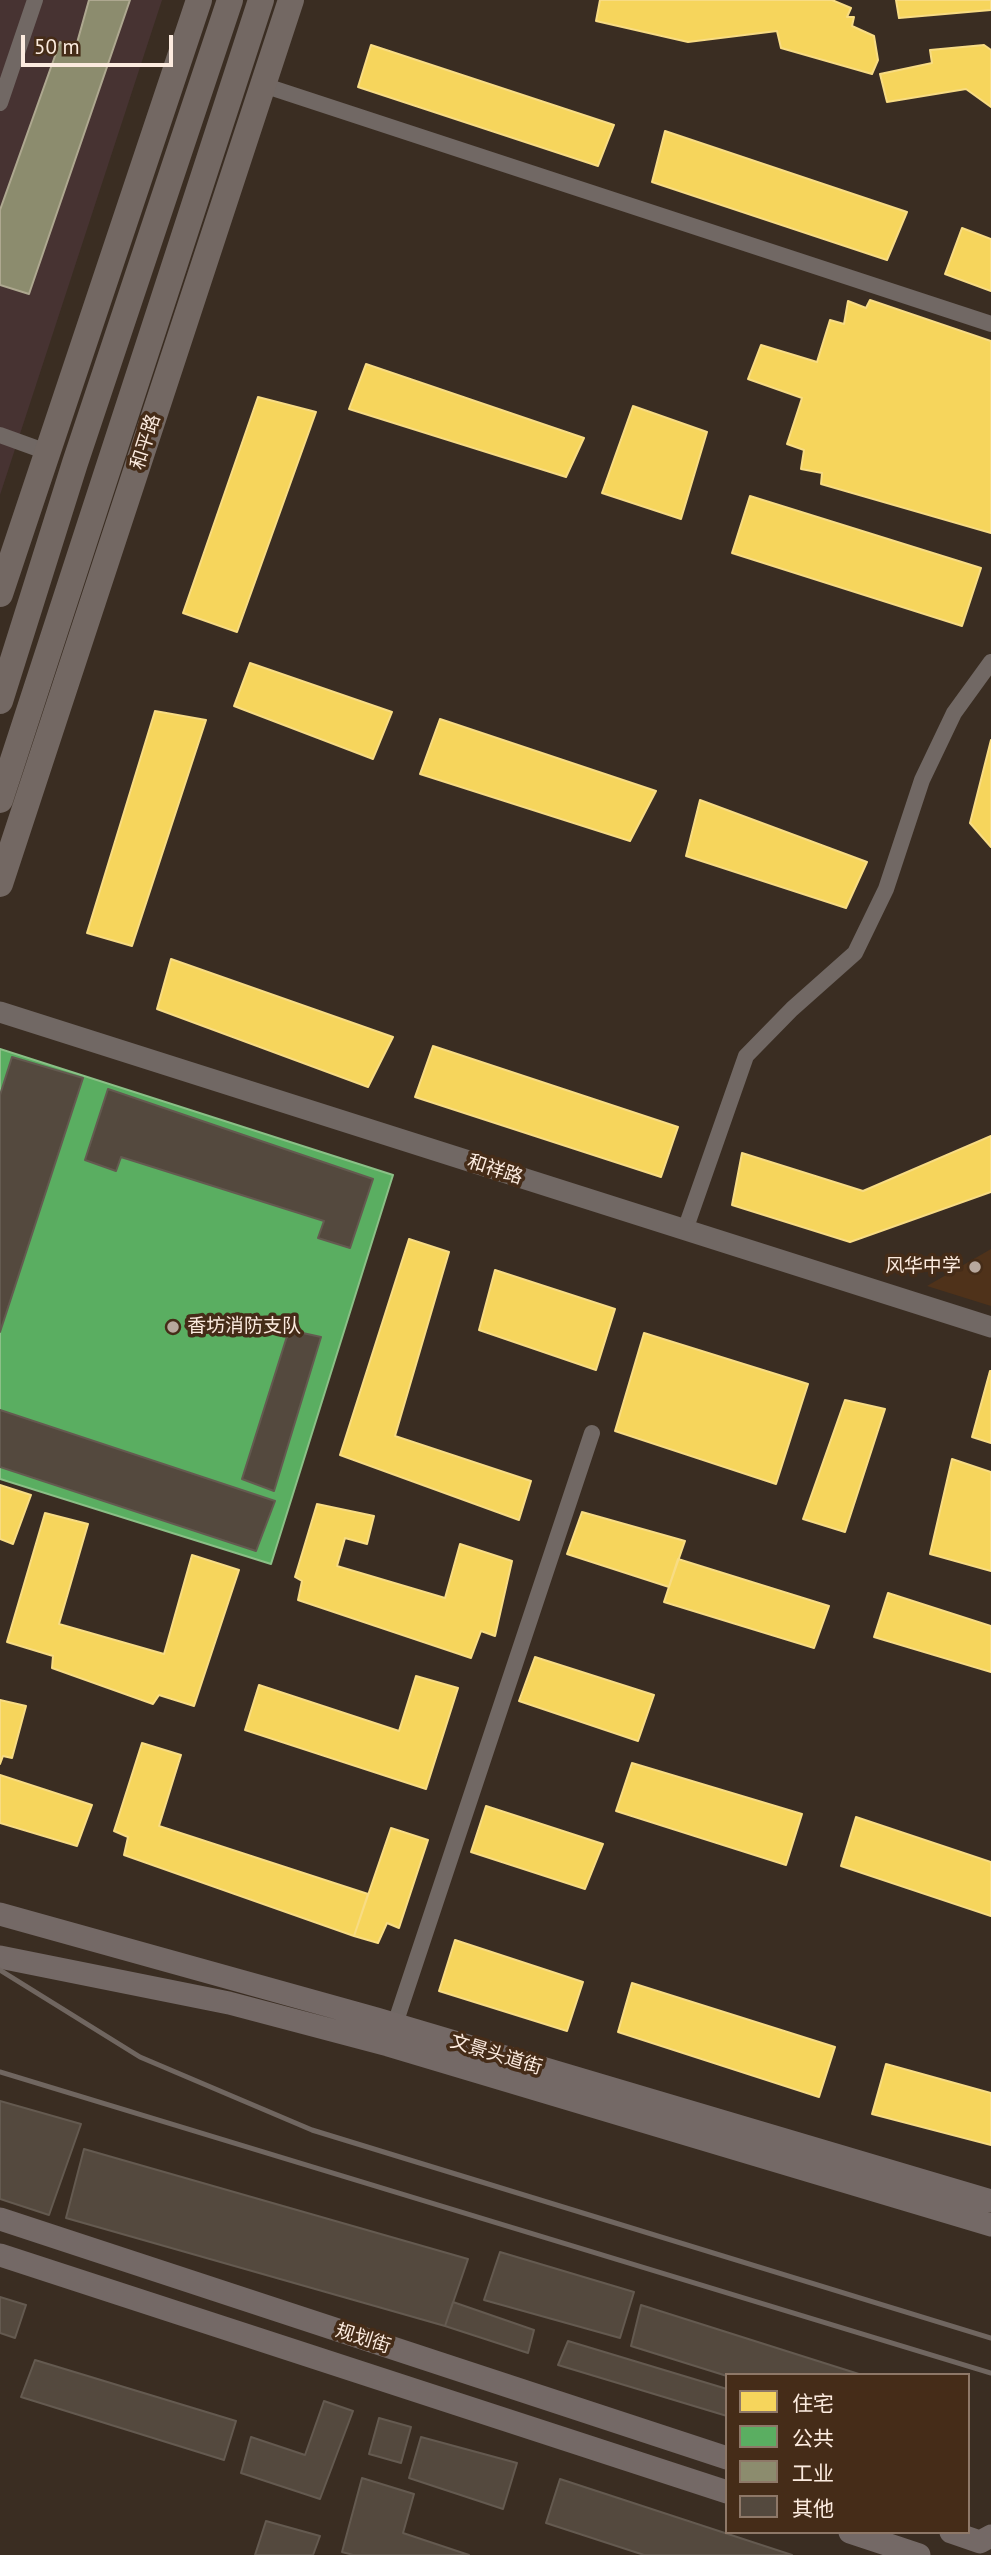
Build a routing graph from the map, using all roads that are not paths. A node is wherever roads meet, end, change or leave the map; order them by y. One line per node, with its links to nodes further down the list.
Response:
1 (35, 0): 8 (street)
2 (199, 0): 6 (main road)
3 (229, 0): 6 (main road); 9 (main road)
4 (291, 0): 7 (main road, 和平路)
5 (260, 4): 7 (main road); 10 (main road, 和平路)
6 (184, 48): 9 (main road); 13 (main road)
7 (263, 85): 10 (main road); 11 (street); 18 (main road, 和平路)
8 (0, 103)
9 (186, 132): 16 (main road)
10 (213, 146): 17 (main road, 和平路)
11 (991, 324)
12 (0, 435): 13 (street)
13 (47, 452): 14 (main road)
14 (0, 594)
15 (991, 662): 20 (street)
16 (0, 701)
17 (0, 800)
18 (0, 884)
19 (0, 1012): 20 (street, 和祥路)
20 (685, 1230): 21 (street, 和祥路)
21 (991, 1326)
22 (592, 1433): 25 (street)
23 (0, 1914): 25 (main road, 文景头道街)
24 (0, 1957): 25 (main road, 文景头道街)
25 (391, 2035): 26 (main road, 文景头道街); 28 (main road, 文景头道街)
26 (991, 2201)
27 (0, 2219): 30 (main road, 规划街)
28 (991, 2225)
29 (0, 2255): 31 (main road, 规划街)
30 (725, 2457)
31 (725, 2491)
32 (856, 2534): 35 (main road)
33 (957, 2534): 34 (main road)
34 (985, 2544)
35 (919, 2555)

